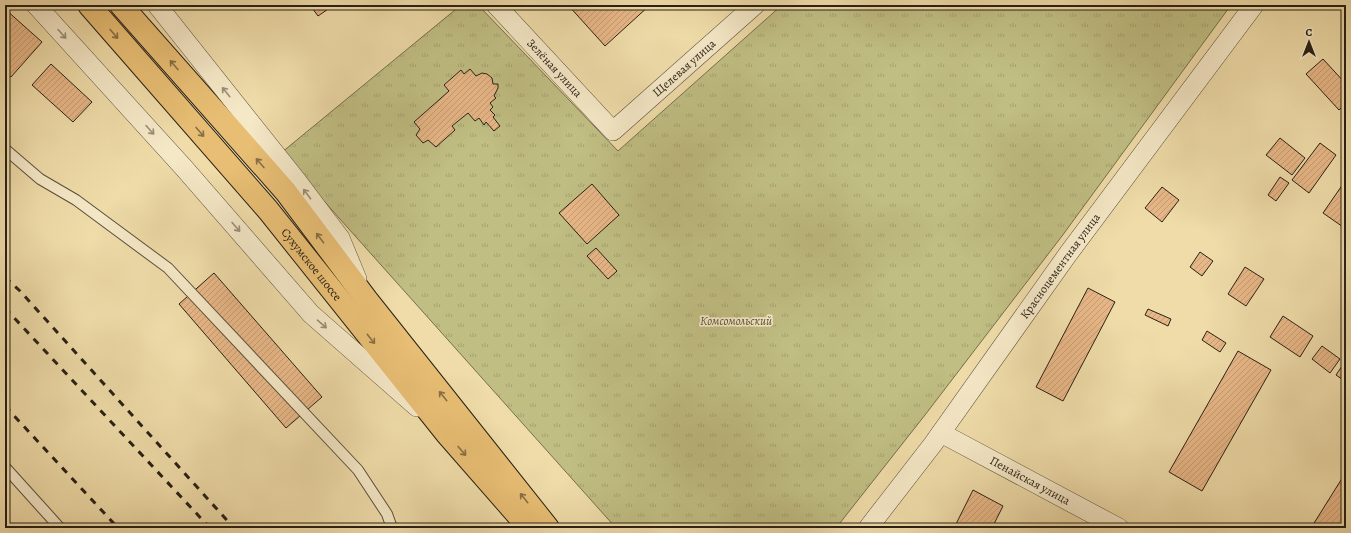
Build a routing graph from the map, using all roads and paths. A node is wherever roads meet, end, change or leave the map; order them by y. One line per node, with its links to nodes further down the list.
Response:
1 (36, 5): 11 (street, one-way to 11)
2 (89, 5): 11 (highway, Сухумское шоссе, one-way to 11)
3 (121, 5): 10 (highway, Сухумское шоссе, one-way to 3)
4 (157, 5): 10 (street, one-way to 4)
5 (496, 5): 8 (street, Зелёная улица)
6 (755, 5): 8 (street, Щелевая улица)
7 (1254, 5): 12 (street, Красноцементная улица)
8 (613, 131)
9 (5, 150): 15 (lane)
10 (367, 300): 17 (highway, Сухумское шоссе, one-way to 10)
11 (446, 433): 16 (highway, Сухумское шоссе, one-way to 16)
12 (941, 433): 18 (street, Красноцементная улица); 19 (street, Пенайская улица)
13 (5, 467): 14 (lane)
14 (60, 528)
15 (392, 528)
16 (529, 528)
17 (548, 528)
18 (868, 528)
19 (1118, 528)

